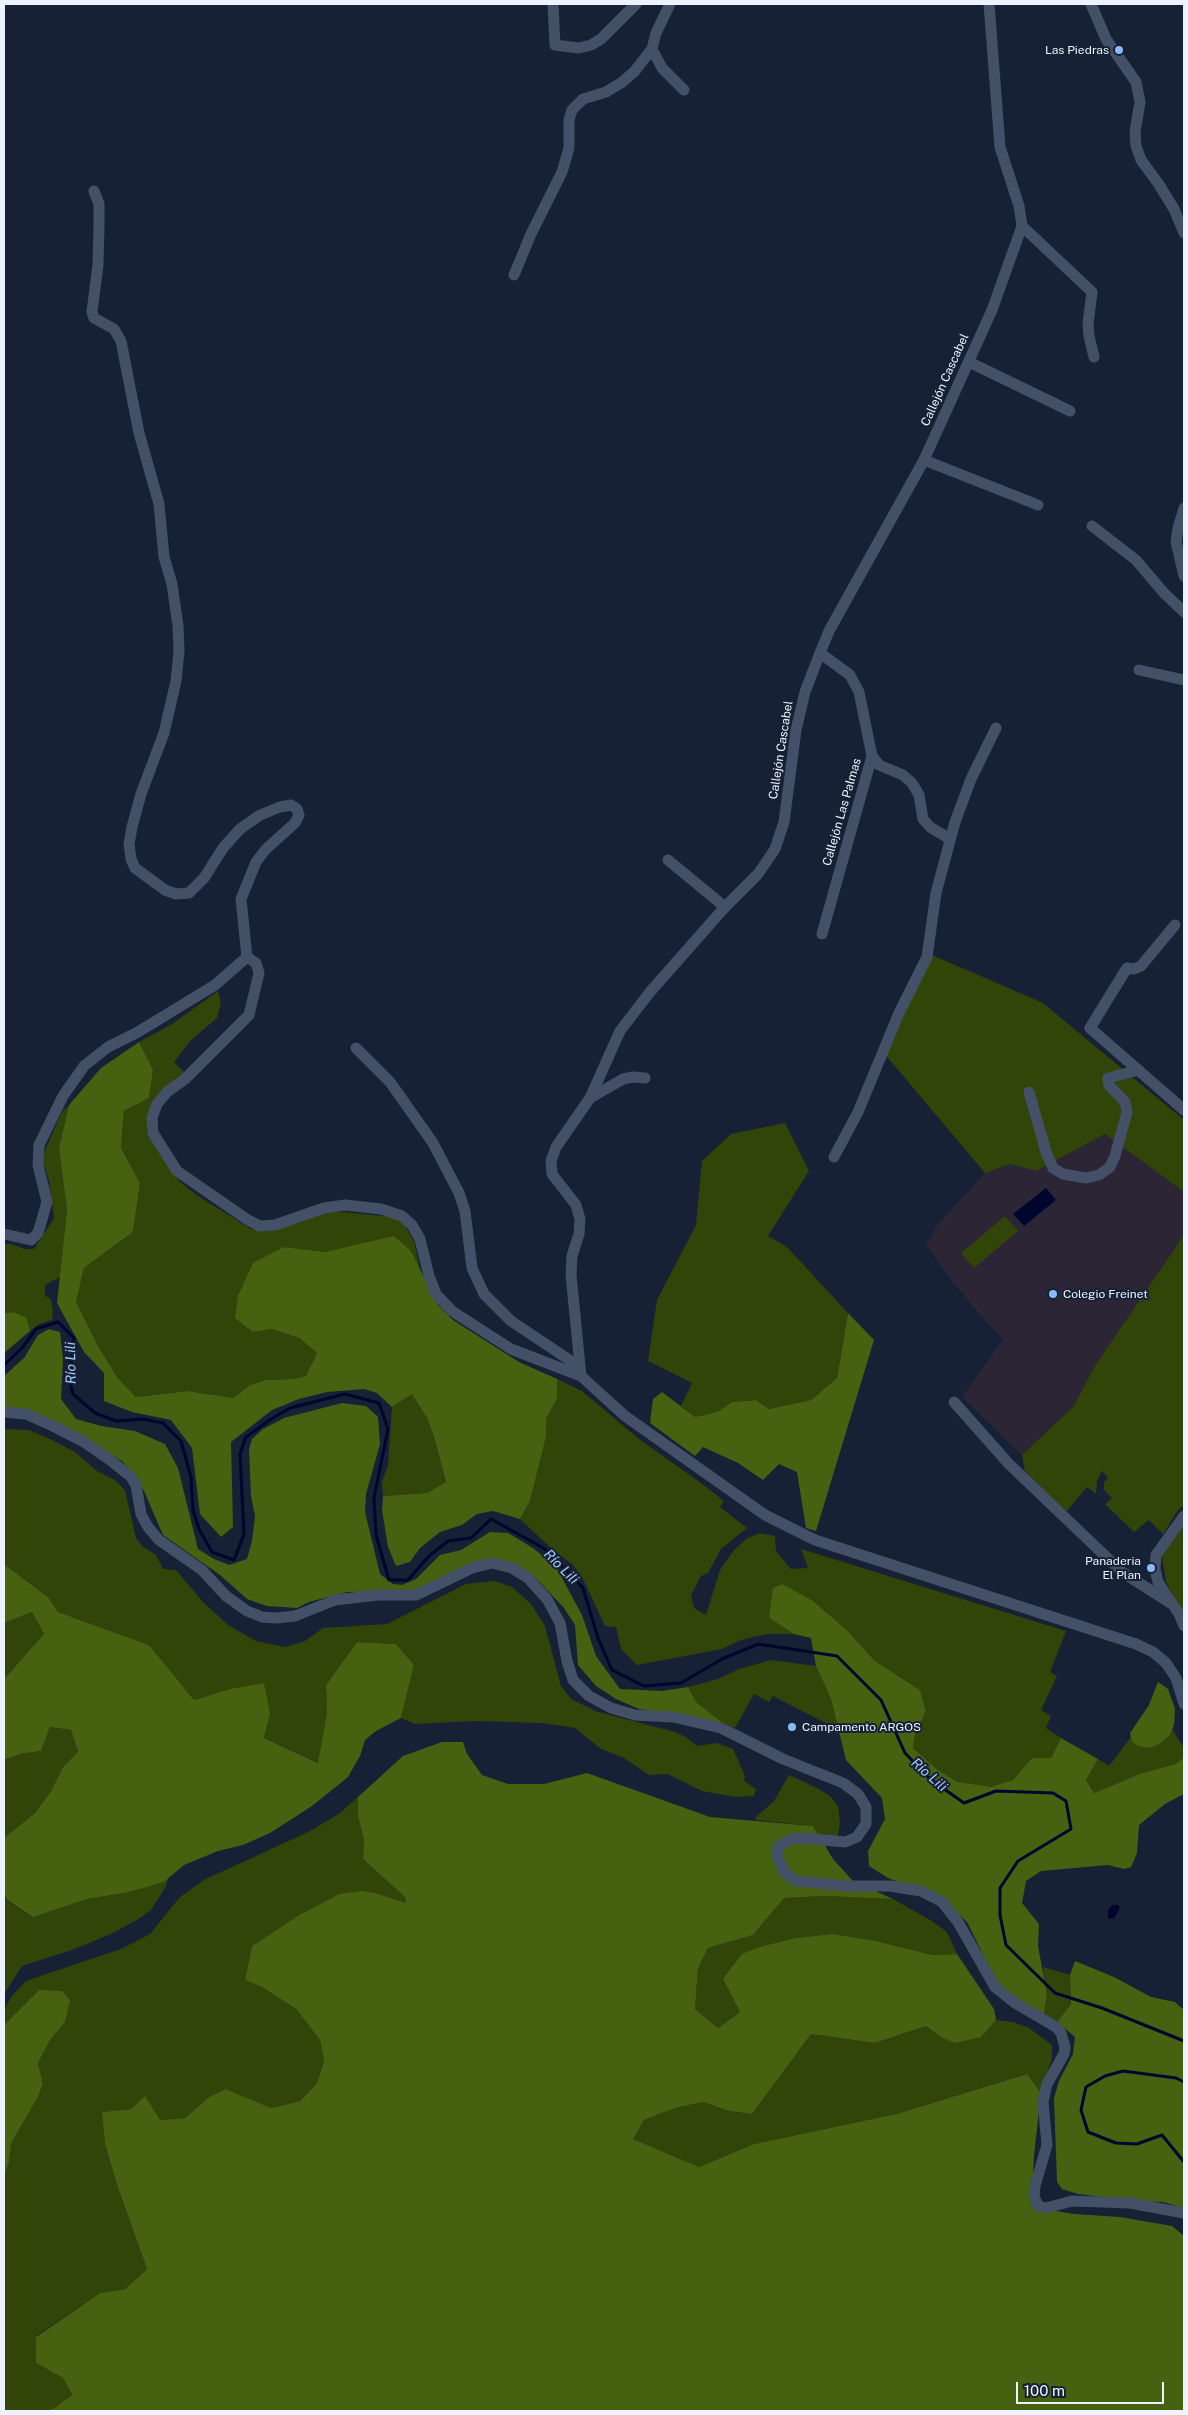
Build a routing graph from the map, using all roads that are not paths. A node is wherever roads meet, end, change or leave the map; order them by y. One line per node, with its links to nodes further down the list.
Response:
1 (553, 4): 2 (street)
2 (636, 4)
3 (670, 4): 6 (street)
4 (989, 4): 9 (street, Callejón Cascabel)
5 (1091, 4): 10 (street)
6 (652, 49): 7 (street); 11 (street)
7 (684, 90)
8 (94, 191): 31 (street)
9 (1022, 226): 12 (street); 13 (street, Callejón Cascabel)
10 (1184, 233)
11 (514, 275)
12 (1094, 357)
13 (969, 362): 14 (street); 15 (street, Callejón Cascabel)
14 (1070, 411)
15 (924, 460): 16 (street); 21 (street, Callejón Cascabel)
16 (1038, 505)
17 (1184, 508): 19 (street)
18 (1092, 526): 20 (street)
19 (1184, 576)
20 (1184, 612)
21 (820, 653): 25 (street, Callejón Las Palmas); 28 (street, Callejón Cascabel)
22 (1139, 670): 23 (street)
23 (1184, 680)
24 (996, 728): 26 (street)
25 (872, 756): 26 (street); 30 (street, Callejón Las Palmas)
26 (950, 839): 38 (street)
27 (668, 860): 28 (street)
28 (725, 907): 36 (street, Callejón Cascabel)
29 (1175, 925): 33 (street)
30 (822, 934)
31 (247, 957): 39 (street); 40 (street)
32 (356, 1048): 40 (street)
33 (1139, 1070): 35 (street); 37 (street)
34 (645, 1078): 36 (street)
35 (1029, 1092)
36 (590, 1098): 40 (street, Callejón Cascabel)
37 (1182, 1104)
38 (834, 1157)
39 (4, 1234)
40 (580, 1372): 46 (street)
41 (954, 1402): 44 (street)
42 (4, 1412): 47 (street)
43 (1184, 1516): 44 (street)
44 (1172, 1604): 45 (street)
45 (1184, 1626)
46 (1184, 1704)
47 (1184, 2213)

